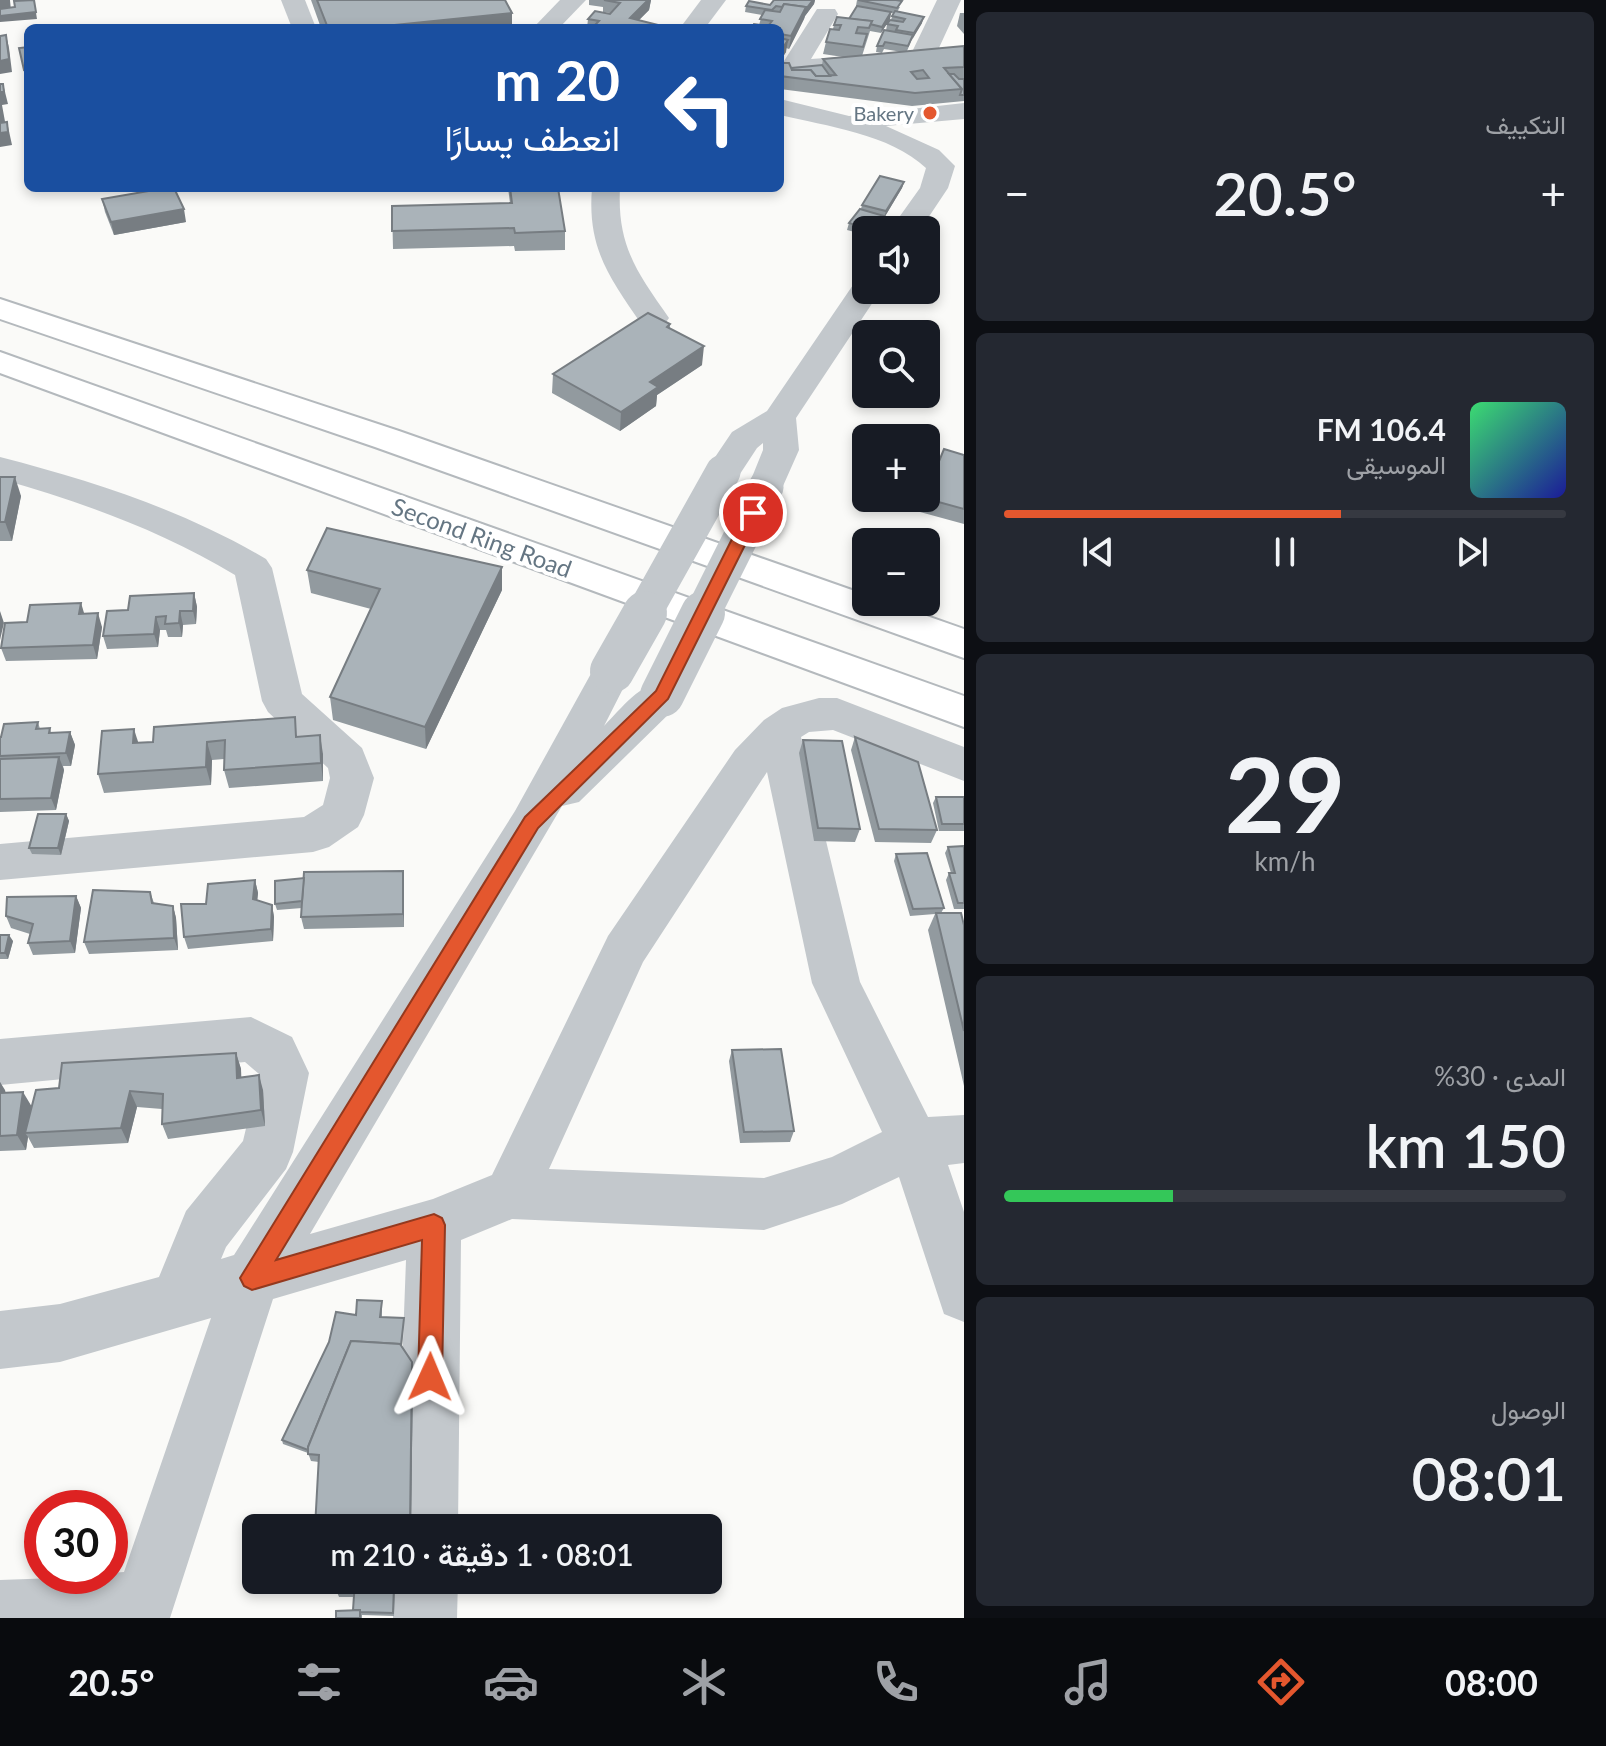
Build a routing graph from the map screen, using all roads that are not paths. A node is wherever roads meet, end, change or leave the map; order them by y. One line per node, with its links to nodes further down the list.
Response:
1 (293, 0): 7 (street)
2 (574, 0): 6 (street)
3 (714, 0): 8 (street)
4 (949, 0): 10 (street)
5 (826, 14): 11 (street)
6 (538, 23)
7 (302, 24)
8 (695, 24)
9 (964, 56): 10 (street)
10 (920, 61): 11 (street)
11 (786, 68)
12 (784, 108): 15 (street)
13 (964, 111): 14 (street)
14 (911, 116): 15 (street); 16 (street)
15 (841, 123): 18 (street)
16 (964, 128)
17 (606, 192): 21 (street)
18 (915, 216)
19 (856, 304): 23 (street)
20 (12, 311): 25 (highway)
21 (653, 318)
22 (0, 362): 26 (highway, Second Ring Road)
23 (779, 418): 29 (street, bridge); 29 (street, bridge)
24 (0, 468): 30 (street)
25 (964, 644)
26 (964, 712)
27 (779, 731): 28 (street); 32 (street); 33 (street)
28 (964, 765)
29 (531, 823): 35 (street)
30 (0, 862)
31 (0, 1062): 37 (street)
32 (939, 1141): 33 (street); 36 (street)
33 (511, 1193): 34 (street)
34 (434, 1225): 35 (street); 39 (street)
35 (252, 1278): 37 (street); 41 (street)
36 (964, 1294)
37 (178, 1299): 38 (street)
38 (0, 1340)
39 (427, 1514)
40 (426, 1594): 43 (street)
41 (140, 1610): 42 (street)
42 (0, 1612)
43 (425, 1618)

